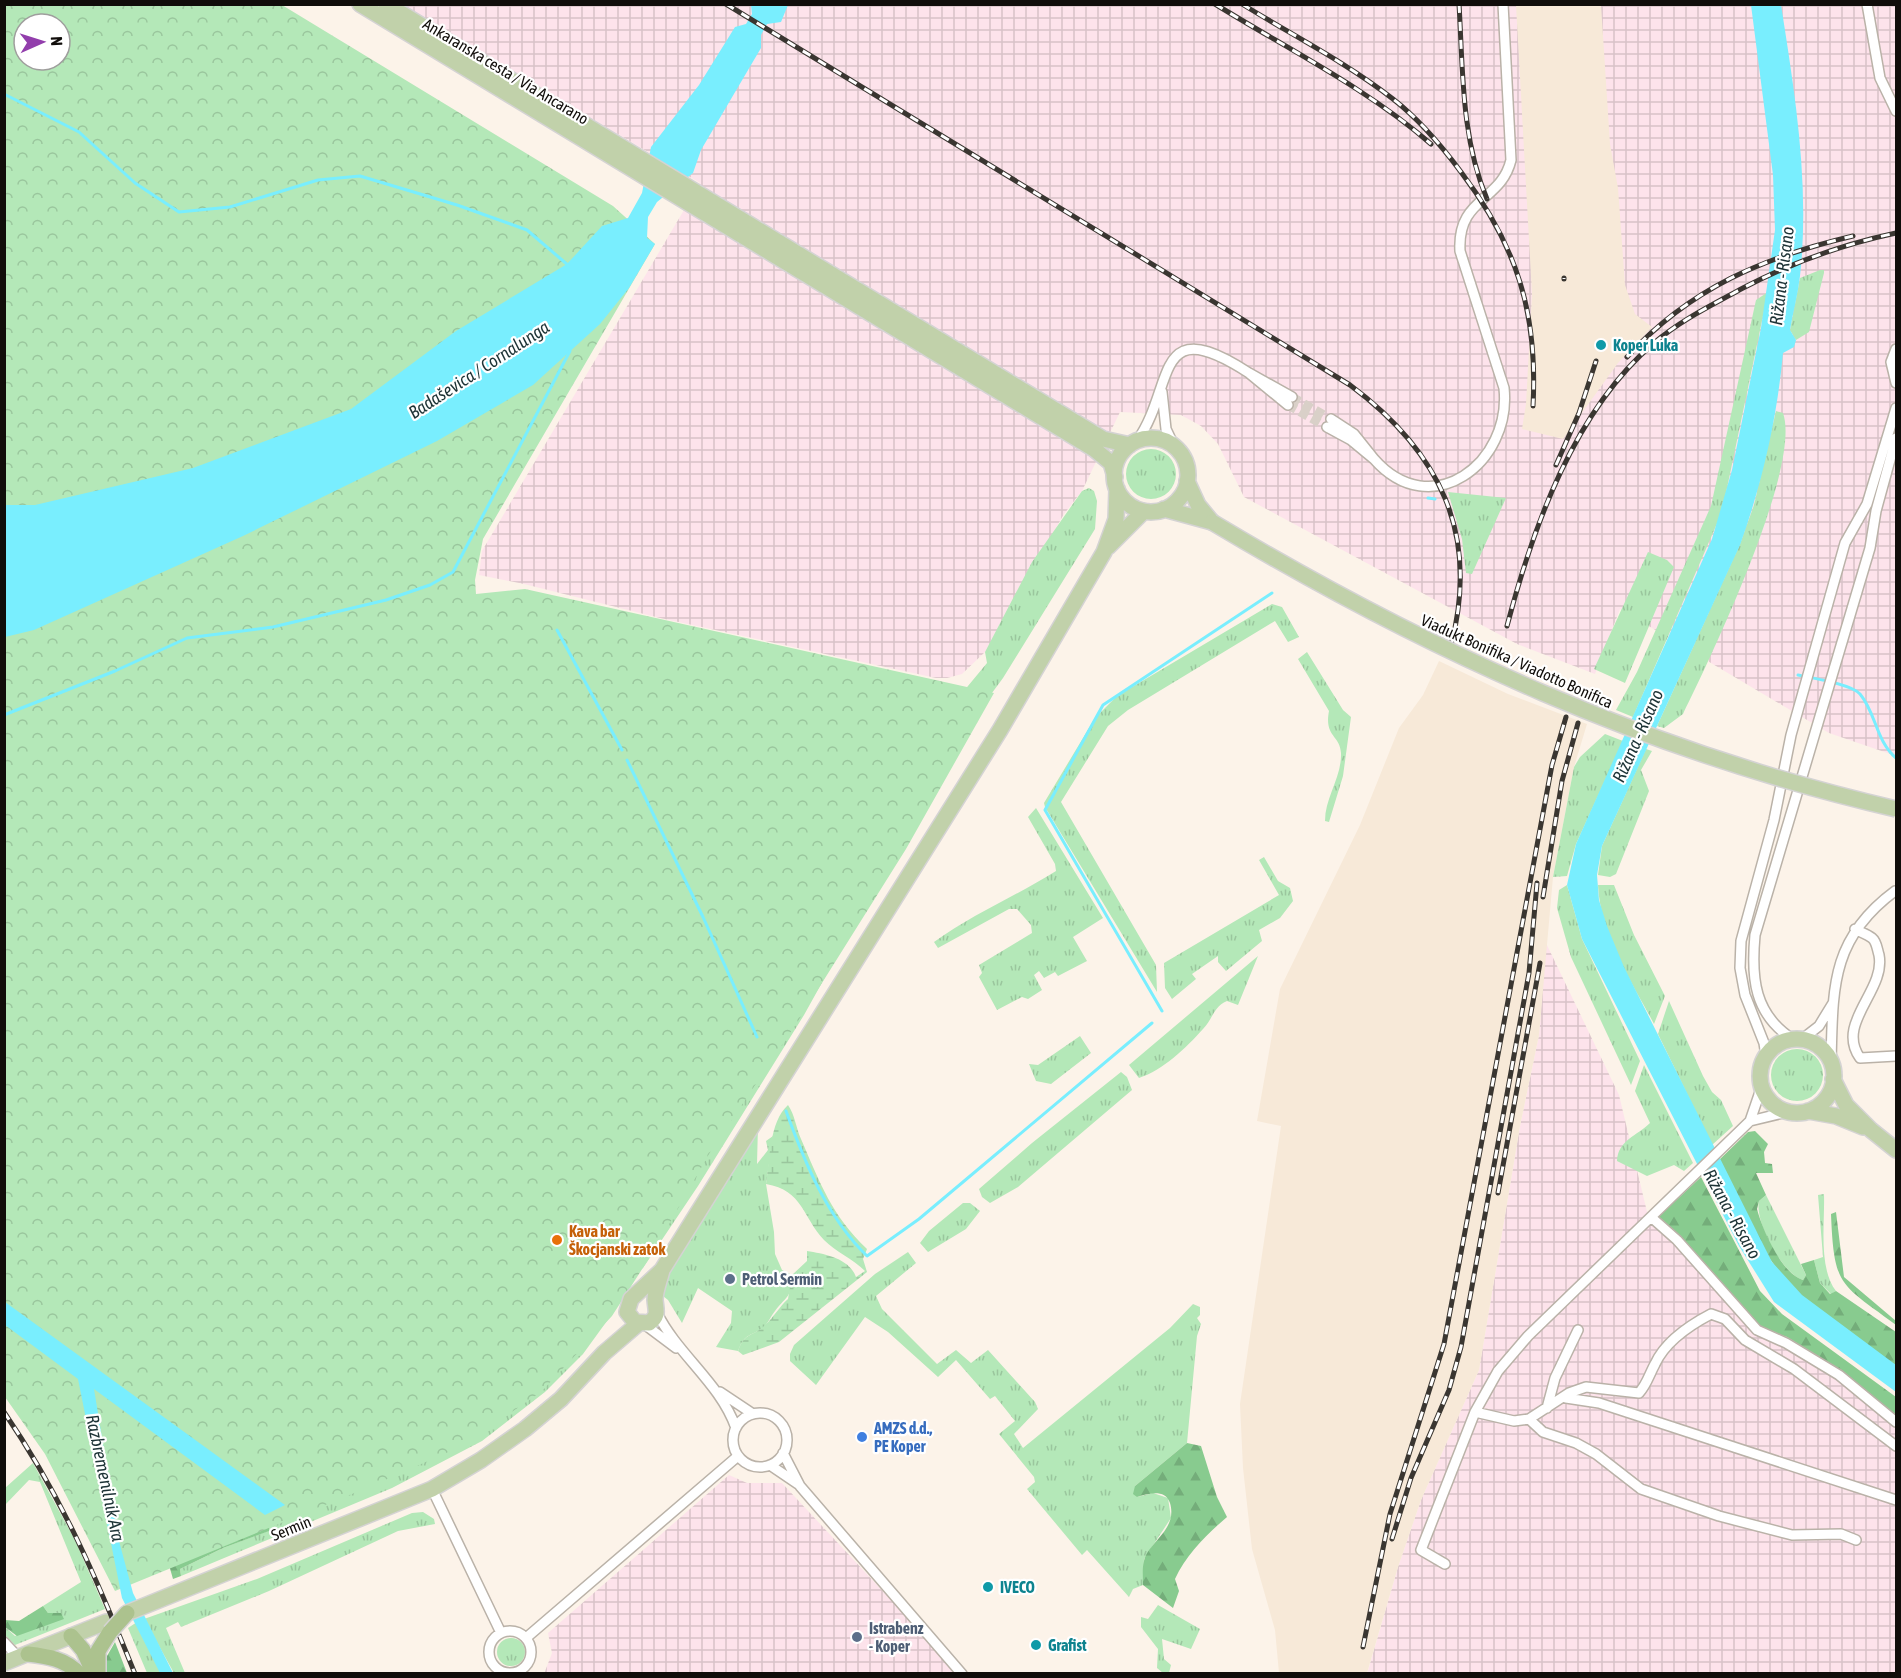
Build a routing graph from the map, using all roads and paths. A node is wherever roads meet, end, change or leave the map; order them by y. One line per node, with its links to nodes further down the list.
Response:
1 (360, 4): 6 (main road, Ankaranska cesta / Via Ancarano)
2 (386, 4): 6 (main road)
3 (1503, 4): 13 (street)
4 (1867, 4): 5 (street)
5 (1896, 111)
6 (635, 163): 7 (main road)
7 (699, 202): 15 (main road); 18 (main road)
8 (1896, 349): 9 (street)
9 (1896, 383)
10 (1161, 387): 11 (street); 15 (street); 16 (street)
11 (1290, 401)
12 (1896, 408): 28 (street)
13 (1329, 423)
14 (1896, 438): 27 (street)
15 (1133, 443): 16 (main road); 18 (main road)
16 (1174, 446): 17 (main road)
17 (1187, 480): 19 (main road); 21 (main road)
18 (1116, 483): 20 (main road); 22 (main road)
19 (1164, 509): 20 (main road); 21 (main road)
20 (1144, 511): 22 (main road)
21 (1212, 522): 23 (main road, Viadukt Bonifika / Viadotto Bonifica, bridge)
22 (1104, 552): 39 (main road)
23 (1896, 809)
24 (1895, 891): 25 (street)
25 (1855, 929): 26 (street); 29 (street)
26 (1834, 1000): 27 (street); 30 (street)
27 (1797, 1040): 28 (main road); 30 (main road)
28 (1766, 1056): 32 (main road)
29 (1896, 1056)
30 (1831, 1063): 31 (main road)
31 (1833, 1079): 33 (main road); 36 (main road)
32 (1762, 1086): 34 (main road); 35 (street)
33 (1808, 1111): 34 (main road); 36 (main road)
34 (1787, 1112): 35 (street)
35 (1748, 1124): 38 (street)
36 (1871, 1130): 37 (main road)
37 (1896, 1149)
38 (1651, 1216): 50 (street); 53 (street)
39 (662, 1270): 40 (main road); 41 (main road)
40 (639, 1294): 41 (main road); 42 (main road)
41 (656, 1307): 43 (main road); 46 (street)
42 (627, 1312): 43 (main road); 45 (main road, Sermin)
43 (641, 1324): 45 (main road, Sermin); 46 (street)
44 (1578, 1330): 49 (street)
45 (604, 1353): 60 (main road, Sermin)
46 (689, 1359): 47 (street)
47 (716, 1388): 51 (street); 54 (street)
48 (1566, 1398): 49 (street); 55 (street); 61 (street)
49 (1550, 1403): 52 (street)
50 (1475, 1412): 52 (street); 63 (street)
51 (753, 1414): 54 (street); 56 (street)
52 (1529, 1419): 62 (street)
53 (1896, 1422)
54 (736, 1428): 57 (street)
55 (1896, 1446)
56 (783, 1454): 58 (street); 59 (street)
57 (738, 1456): 58 (street); 68 (street)
58 (770, 1465): 59 (street)
59 (800, 1486): 76 (street)
60 (432, 1489): 64 (main road, Sermin); 66 (street)
61 (1896, 1500)
62 (1856, 1540)
63 (1445, 1564)
64 (126, 1613): 65 (highway, bridge)
65 (108, 1627): 67 (main road); 74 (highway)
66 (501, 1634): 68 (street); 71 (street)
67 (71, 1636): 70 (main road); 72 (highway); 74 (highway)
68 (526, 1638): 73 (street)
69 (4, 1642): 70 (street)
70 (14, 1659): 72 (highway)
71 (494, 1666): 73 (street); 75 (street)
72 (77, 1672)
73 (523, 1672)
74 (96, 1674)
75 (486, 1674)
76 (962, 1674)

